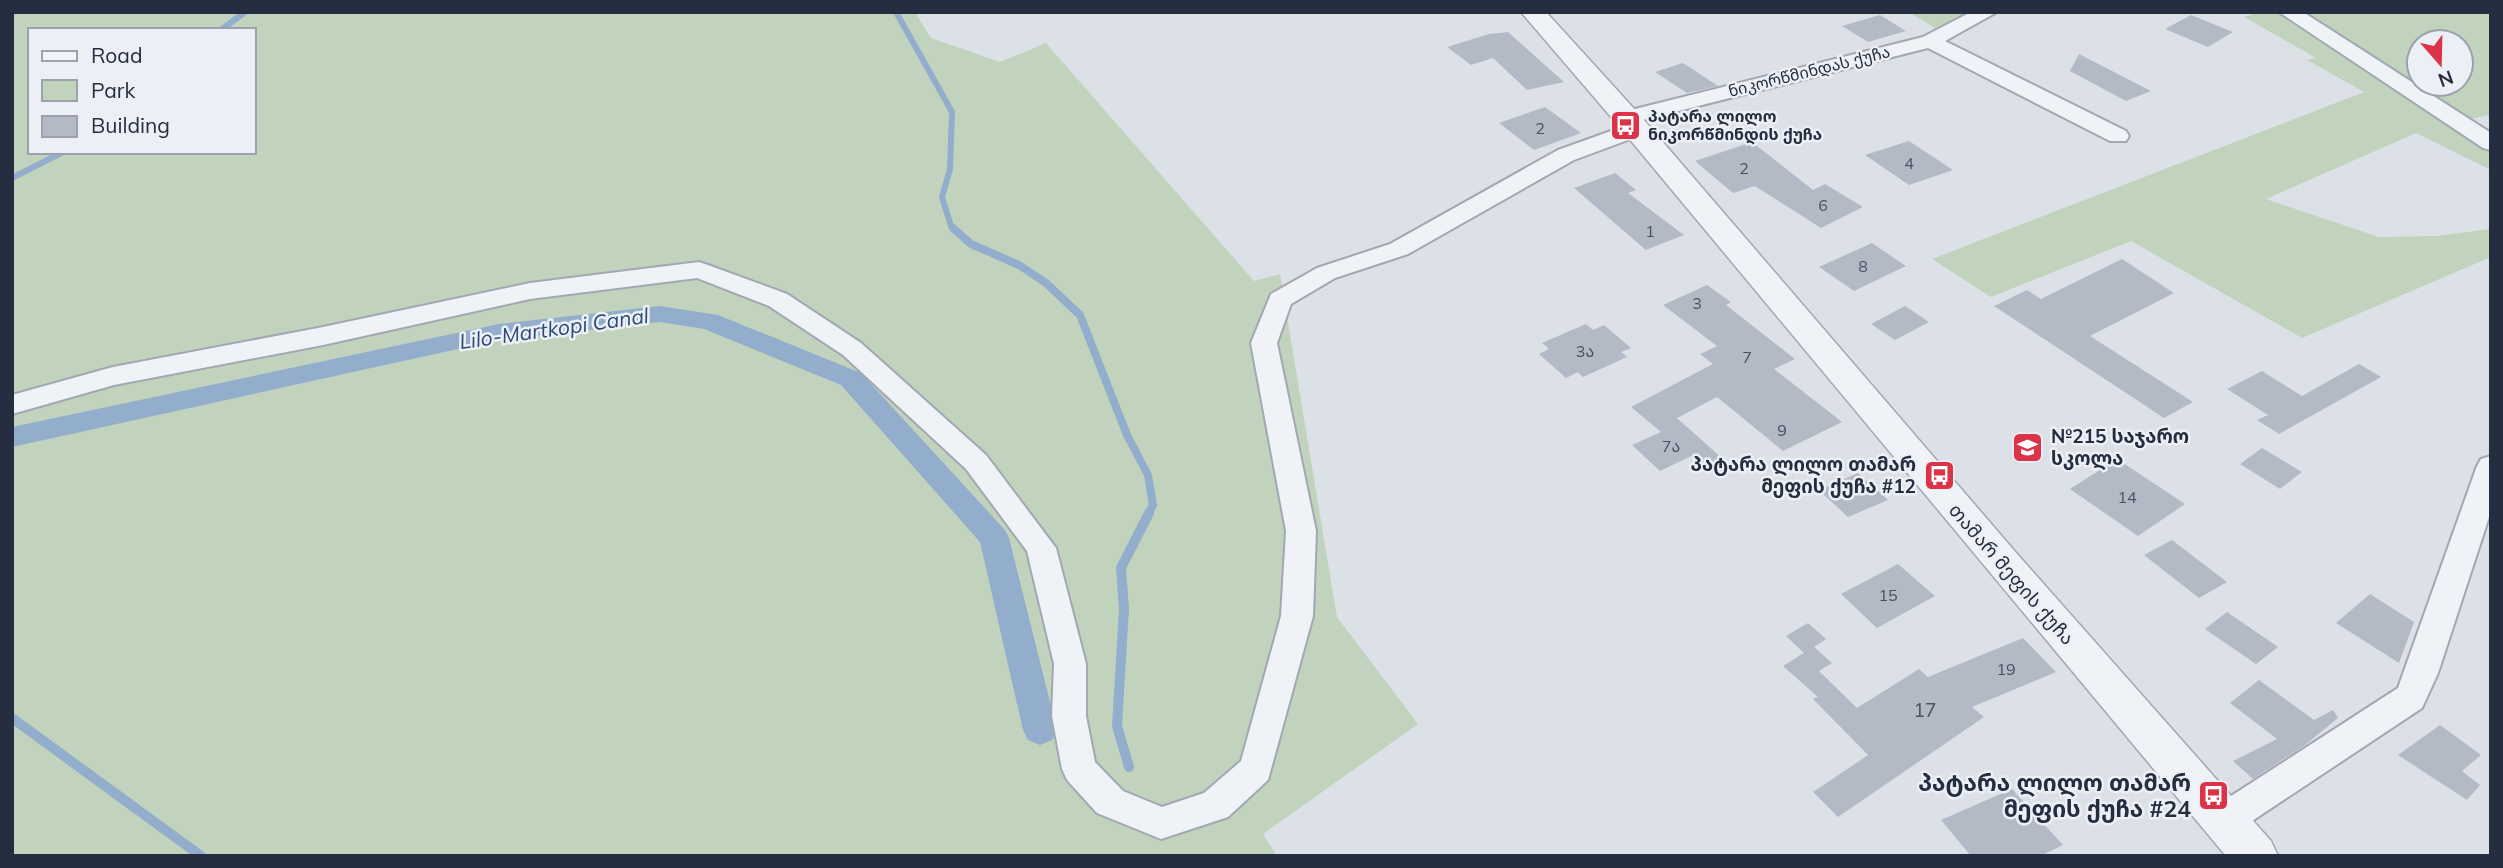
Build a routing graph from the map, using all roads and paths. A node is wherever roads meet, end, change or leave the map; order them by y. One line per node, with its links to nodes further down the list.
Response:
1 (1533, 12): 5 (street, თამარ მეფის ქუჩა)
2 (1987, 12): 4 (street, ნიკორწმინდას ქუჩა)
3 (2289, 12): 7 (street)
4 (1930, 41): 5 (street, ნიკორწმინდას ქუჩა); 6 (street)
5 (1632, 123): 8 (street, ნიკორწმინდას ქუჩა); 10 (street, თამარ მეფის ქუჩა)
6 (2118, 136)
7 (2491, 143)
8 (12, 405)
9 (2491, 466): 10 (street)
10 (2224, 820): 11 (street, თამარ მეფის ქუჩა)
11 (2255, 856)

